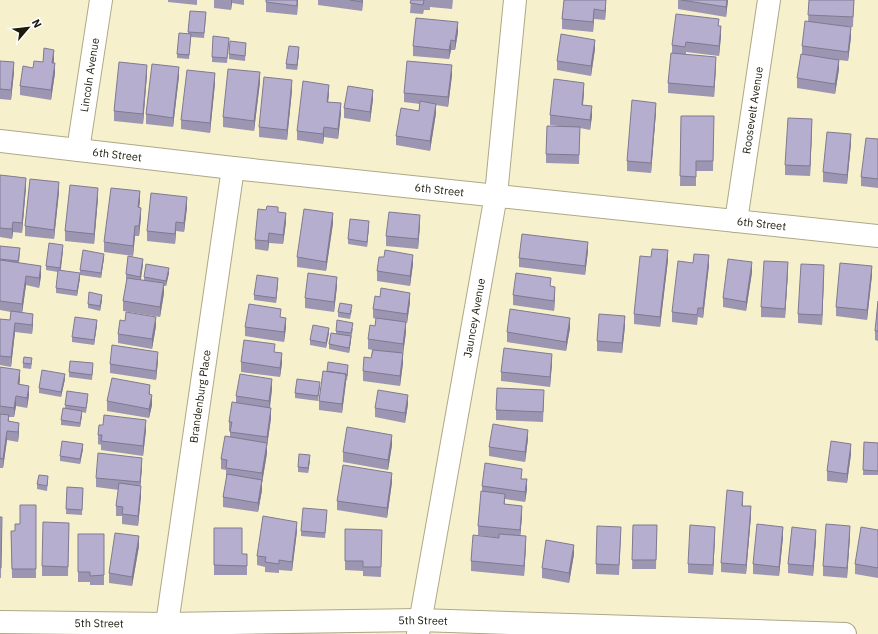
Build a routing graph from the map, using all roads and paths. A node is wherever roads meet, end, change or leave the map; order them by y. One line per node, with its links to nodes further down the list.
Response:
1 (101, 0): 5 (street, Lincoln Avenue)
2 (515, 0): 7 (street, Jauncey Avenue)
3 (769, 0): 8 (street, Roosevelt Avenue)
4 (0, 141): 5 (street, 6th Street)
5 (78, 150): 6 (street, 6th Street)
6 (233, 168): 7 (street, 6th Street); 11 (street, Brandenburg Place)
7 (496, 195): 8 (street, 6th Street); 12 (street, Jauncey Avenue)
8 (736, 221): 9 (street, 6th Street)
9 (878, 236)
10 (0, 622): 11 (street, 5th Street)
11 (167, 624): 12 (street, 5th Street)
12 (419, 627): 13 (street, 5th Street)
13 (704, 632): 14 (street, 5th Street)
14 (845, 634)

